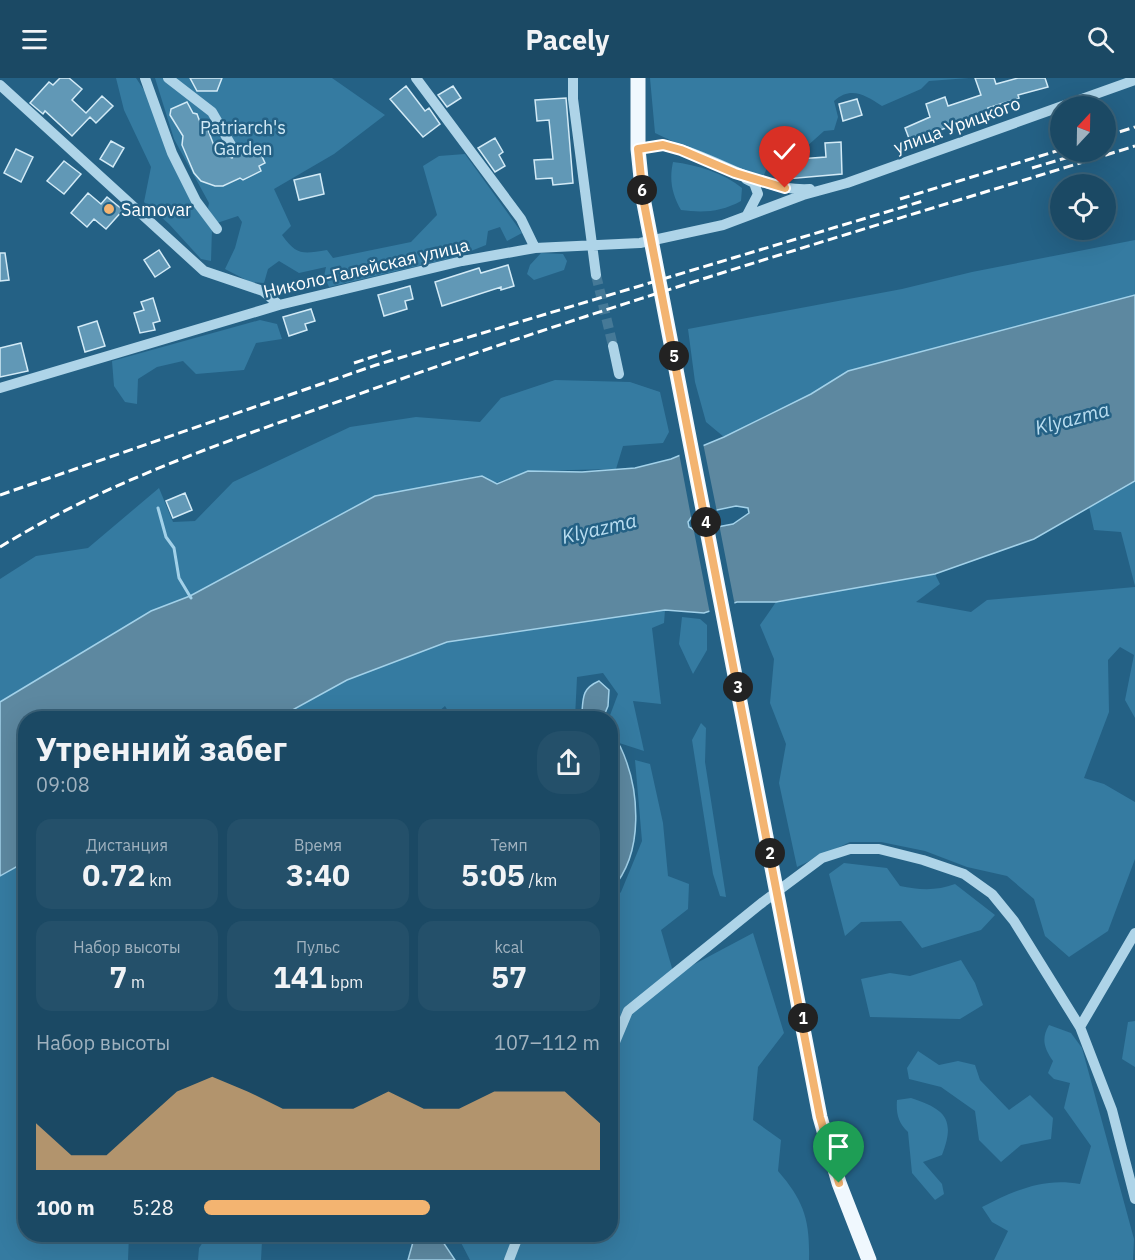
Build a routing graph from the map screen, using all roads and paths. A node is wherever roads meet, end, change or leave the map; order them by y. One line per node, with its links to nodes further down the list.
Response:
1 (145, 78): 13 (street)
2 (168, 78): 8 (street)
3 (416, 78): 15 (street)
4 (573, 78): 14 (street)
5 (638, 78): 9 (main road)
6 (1135, 80): 11 (street, улица Урицкого)
7 (0, 85): 17 (street)
8 (231, 145)
9 (638, 149): 10 (street, улица Урицкого); 27 (main road)
10 (735, 173): 11 (street, улица Урицкого); 12 (street, улица Урицкого)
11 (825, 188): 12 (street, улица Урицкого)
12 (747, 216): 14 (street, Николо-Галейская улица)
13 (217, 229)
14 (591, 246): 15 (street, Николо-Галейская улица); 16 (street)
15 (535, 248): 17 (street, Николо-Галейская улица)
16 (596, 275)
17 (279, 305): 20 (street, Николо-Галейская улица)
18 (613, 346): 19 (street)
19 (619, 374)
20 (0, 388)
21 (1135, 933): 22 (street)
22 (1080, 1027): 23 (street); 24 (street)
23 (618, 1035)
24 (1135, 1199)
25 (516, 1242): 26 (street)
26 (509, 1260)
27 (869, 1260)

